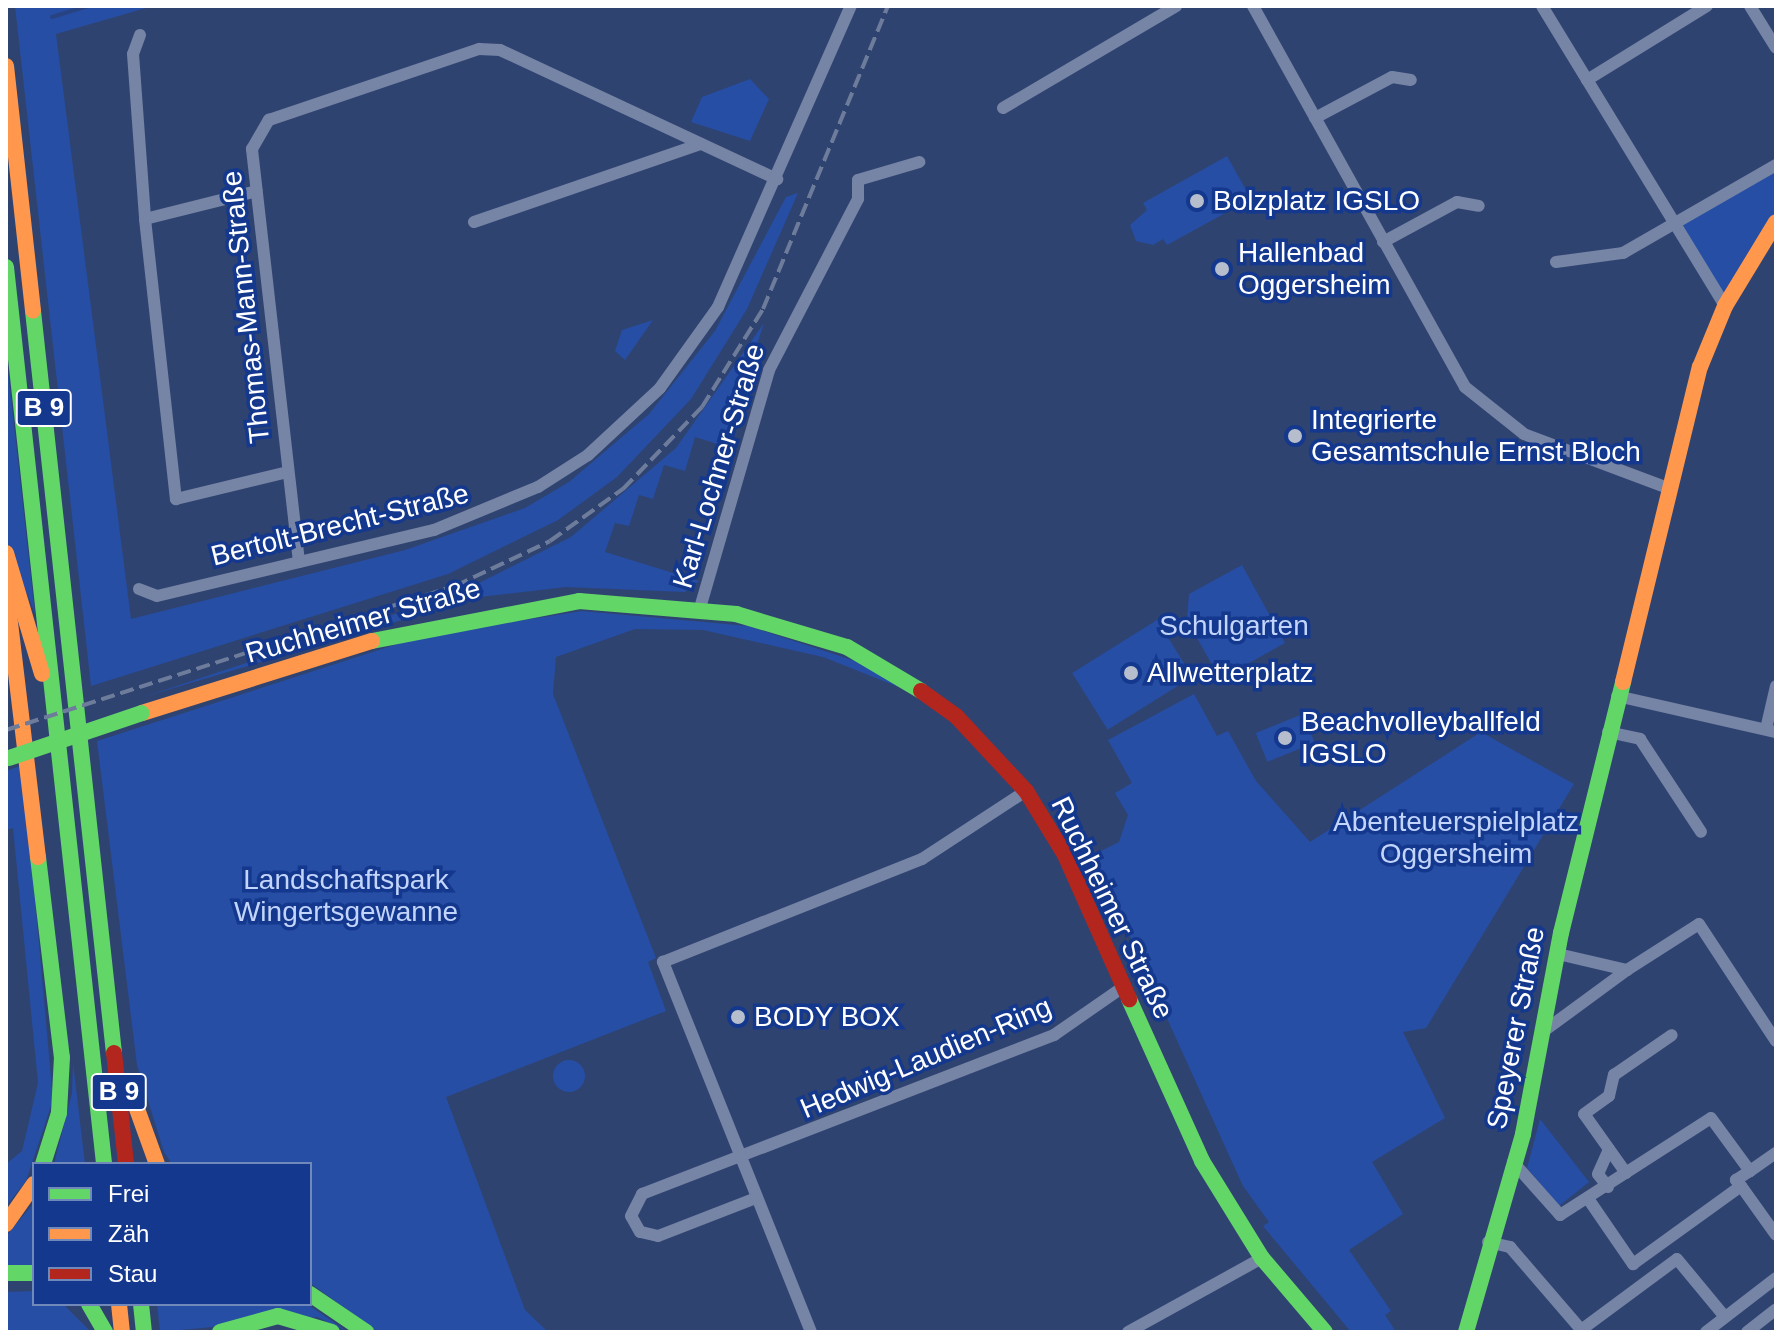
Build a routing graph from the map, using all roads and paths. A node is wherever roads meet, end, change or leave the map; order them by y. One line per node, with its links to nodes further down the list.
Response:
1 (851, 6): 17 (street, Bertolt-Brecht-Straße)
2 (1176, 6): 12 (street)
3 (1253, 6): 13 (street)
4 (1542, 6): 11 (street)
5 (1707, 6): 11 (street)
6 (1750, 6): 8 (street)
7 (140, 35): 20 (street)
8 (1776, 48)
9 (6, 66): 46 (main road, B 9)
10 (1411, 80): 13 (street)
11 (1587, 80): 23 (street)
12 (1003, 108)
13 (1315, 118): 24 (street)
14 (701, 144): 17 (street, Thomas-Mann-Straße); 18 (street, Thomas-Mann-Straße); 21 (street)
15 (919, 162): 34 (street, Karl-Lochner-Straße)
16 (1776, 165): 23 (street)
17 (777, 179): 31 (street, Bertolt-Brecht-Straße)
18 (257, 191): 20 (street); 28 (street, Thomas-Mann-Straße)
19 (1479, 206): 24 (street)
20 (145, 219): 28 (street)
21 (474, 222)
22 (1776, 222): 27 (main road, Speyerer Straße)
23 (1675, 224): 25 (street); 27 (street)
24 (1383, 242): 29 (street)
25 (1556, 262)
26 (6, 267): 36 (main road, B 9)
27 (1725, 306): 29 (main road, Speyerer Straße)
28 (288, 472): 31 (street, Thomas-Mann-Straße)
29 (1668, 488): 37 (main road, Speyerer Straße)
30 (6, 553): 36 (main road, B 9)
31 (299, 562): 33 (street, Bertolt-Brecht-Straße)
32 (6, 589): 53 (main road)
33 (139, 589)
34 (700, 608): 40 (main road, Ruchheimer Straße, bridge); 41 (main road, Ruchheimer Straße)
35 (1776, 686): 38 (street)
36 (53, 695): 54 (main road, B 9)
37 (1617, 696): 38 (street); 39 (main road, Speyerer Straße)
38 (1771, 731)
39 (1608, 732): 42 (street); 43 (main road, Speyerer Straße)
40 (8, 759)
41 (1026, 791): 45 (main road, Ruchheimer Straße); 52 (street)
42 (1701, 832)
43 (1558, 954): 44 (street); 47 (main road, Speyerer Straße)
44 (1627, 970): 47 (street); 49 (street)
45 (1123, 987): 52 (street, Hedwig-Laudien-Ring); 69 (main road, Ruchheimer Straße)
46 (111, 1021): 55 (main road, B 9); 56 (main road)
47 (1548, 1028): 57 (main road, Speyerer Straße)
48 (1672, 1035): 50 (street)
49 (1776, 1041)
50 (1609, 1149): 59 (street); 62 (street)
51 (1776, 1153): 58 (street)
52 (740, 1160): 63 (street); 63 (street, Hedwig-Laudien-Ring)
53 (44, 1162)
54 (104, 1162)
55 (126, 1162)
56 (156, 1162)
57 (1513, 1162): 64 (street); 68 (main road, Speyerer Straße)
58 (1750, 1171): 59 (street); 60 (street)
59 (1626, 1173): 62 (street)
60 (1741, 1186): 66 (street); 67 (street)
61 (32, 1187): 65 (main road)
62 (1608, 1187): 64 (street)
63 (756, 1198): 90 (street)
64 (1589, 1200): 71 (street)
65 (6, 1224)
66 (1776, 1235)
67 (1664, 1241): 70 (street); 71 (street)
68 (1488, 1242): 83 (street); 93 (main road, Speyerer Straße)
69 (1262, 1258): 91 (street); 92 (main road, Ruchheimer Straße)
70 (1677, 1259): 75 (street); 82 (street)
71 (1633, 1264): 75 (street)
72 (6, 1273): 73 (main road)
73 (32, 1273)
74 (1776, 1278): 76 (street)
75 (1645, 1282): 83 (street)
76 (1760, 1290): 81 (street); 82 (street)
77 (312, 1295): 89 (main road)
78 (90, 1306): 84 (main road)
79 (119, 1306): 85 (main road)
80 (141, 1306): 86 (main road)
81 (1776, 1311): 96 (street)
82 (1722, 1318): 94 (street); 95 (street)
83 (1582, 1331)
84 (105, 1332)
85 (122, 1332)
86 (144, 1332)
87 (220, 1332): 88 (main road)
88 (332, 1332)
89 (366, 1332)
90 (811, 1332)
91 (1128, 1332)
92 (1325, 1332)
93 (1466, 1332)
94 (1706, 1332)
95 (1730, 1332)
96 (1747, 1332)

